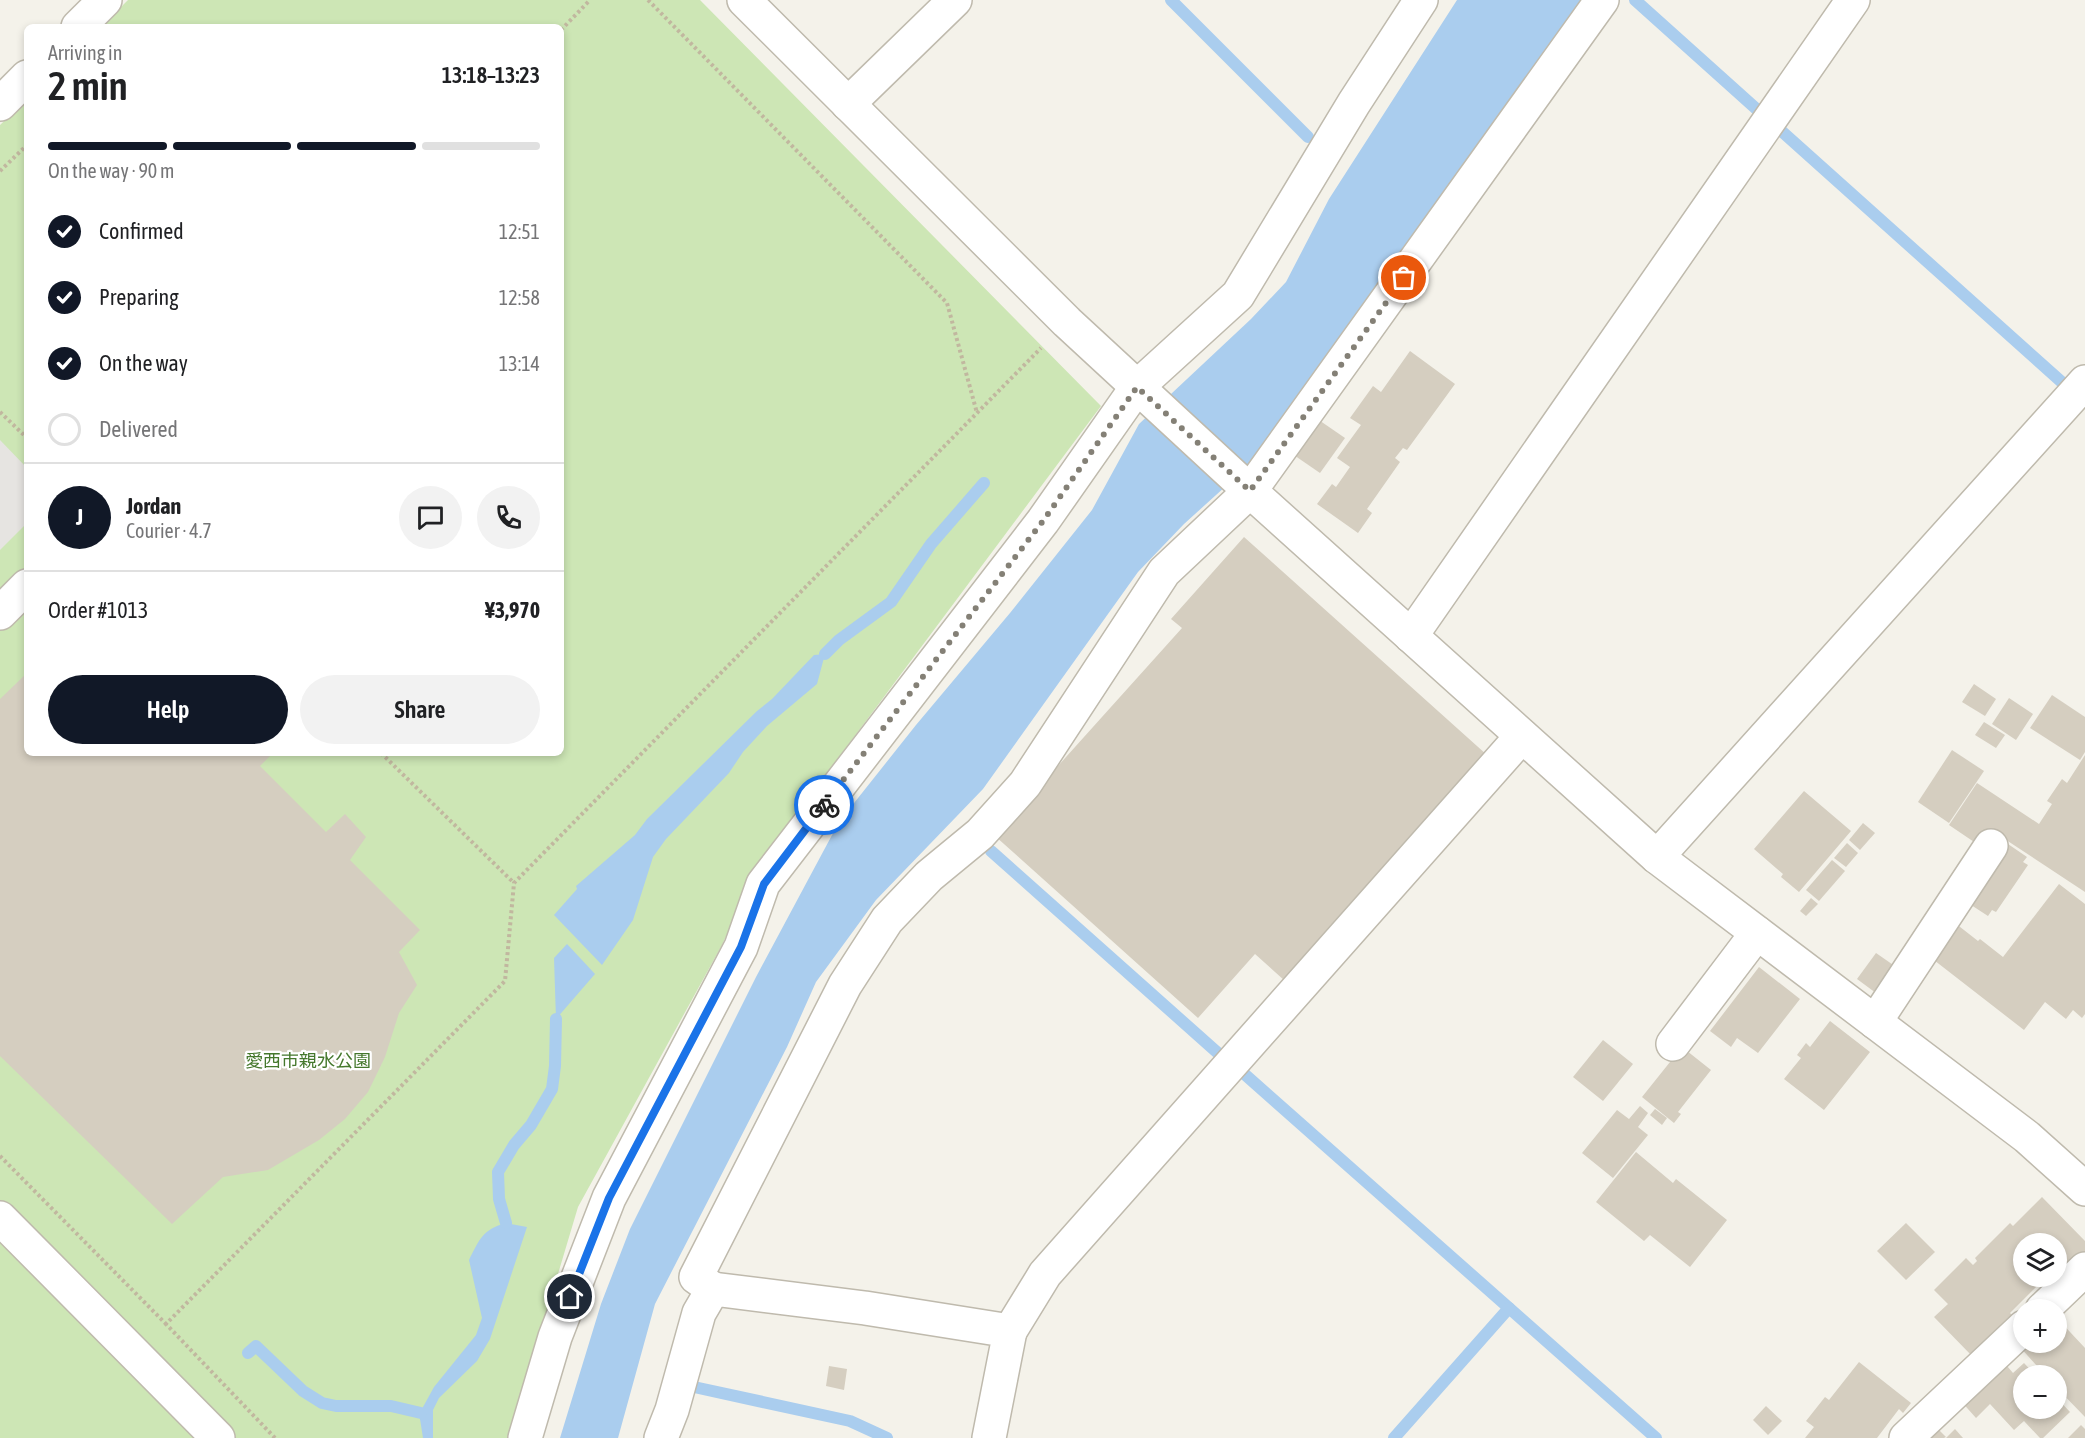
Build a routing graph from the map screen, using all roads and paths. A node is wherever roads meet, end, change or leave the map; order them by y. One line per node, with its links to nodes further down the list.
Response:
1 (105, 0): 9 (street)
2 (590, 0): 10 (path)
3 (648, 0): 20 (path)
4 (744, 0): 13 (street)
5 (955, 0): 13 (street)
6 (1421, 0): 18 (street)
7 (1602, 0): 22 (street)
8 (1853, 0): 25 (street)
9 (81, 24)
10 (564, 27)
11 (24, 81): 12 (street)
12 (0, 104)
13 (848, 104): 16 (street)
14 (24, 148): 15 (path)
15 (0, 171)
16 (1067, 322): 18 (street); 20 (path)
17 (2085, 382): 29 (street)
18 (1141, 391): 22 (street); 45 (street)
19 (0, 412): 21 (path)
20 (977, 413): 30 (path)
21 (24, 435)
22 (1247, 488): 25 (street); 38 (street)
23 (24, 589): 24 (street)
24 (0, 613)
25 (1411, 636): 26 (street)
26 (1522, 736): 29 (street); 41 (street)
27 (384, 756): 30 (path)
28 (1991, 846): 32 (street)
29 (1657, 857): 31 (street)
30 (514, 883): 40 (path)
31 (1757, 933): 32 (street); 33 (street)
32 (1875, 1022): 35 (street)
33 (1673, 1044)
34 (0, 1156): 40 (path)
35 (2085, 1189)
36 (0, 1218): 43 (street)
37 (2085, 1269): 39 (street)
38 (712, 1289): 41 (street); 46 (street)
39 (2054, 1299)
40 (166, 1324): 44 (path)
41 (1010, 1331): 47 (street)
42 (2013, 1337): 48 (street)
43 (218, 1438)
44 (276, 1438)
45 (525, 1438)
46 (662, 1438)
47 (989, 1438)
48 (1906, 1438)

